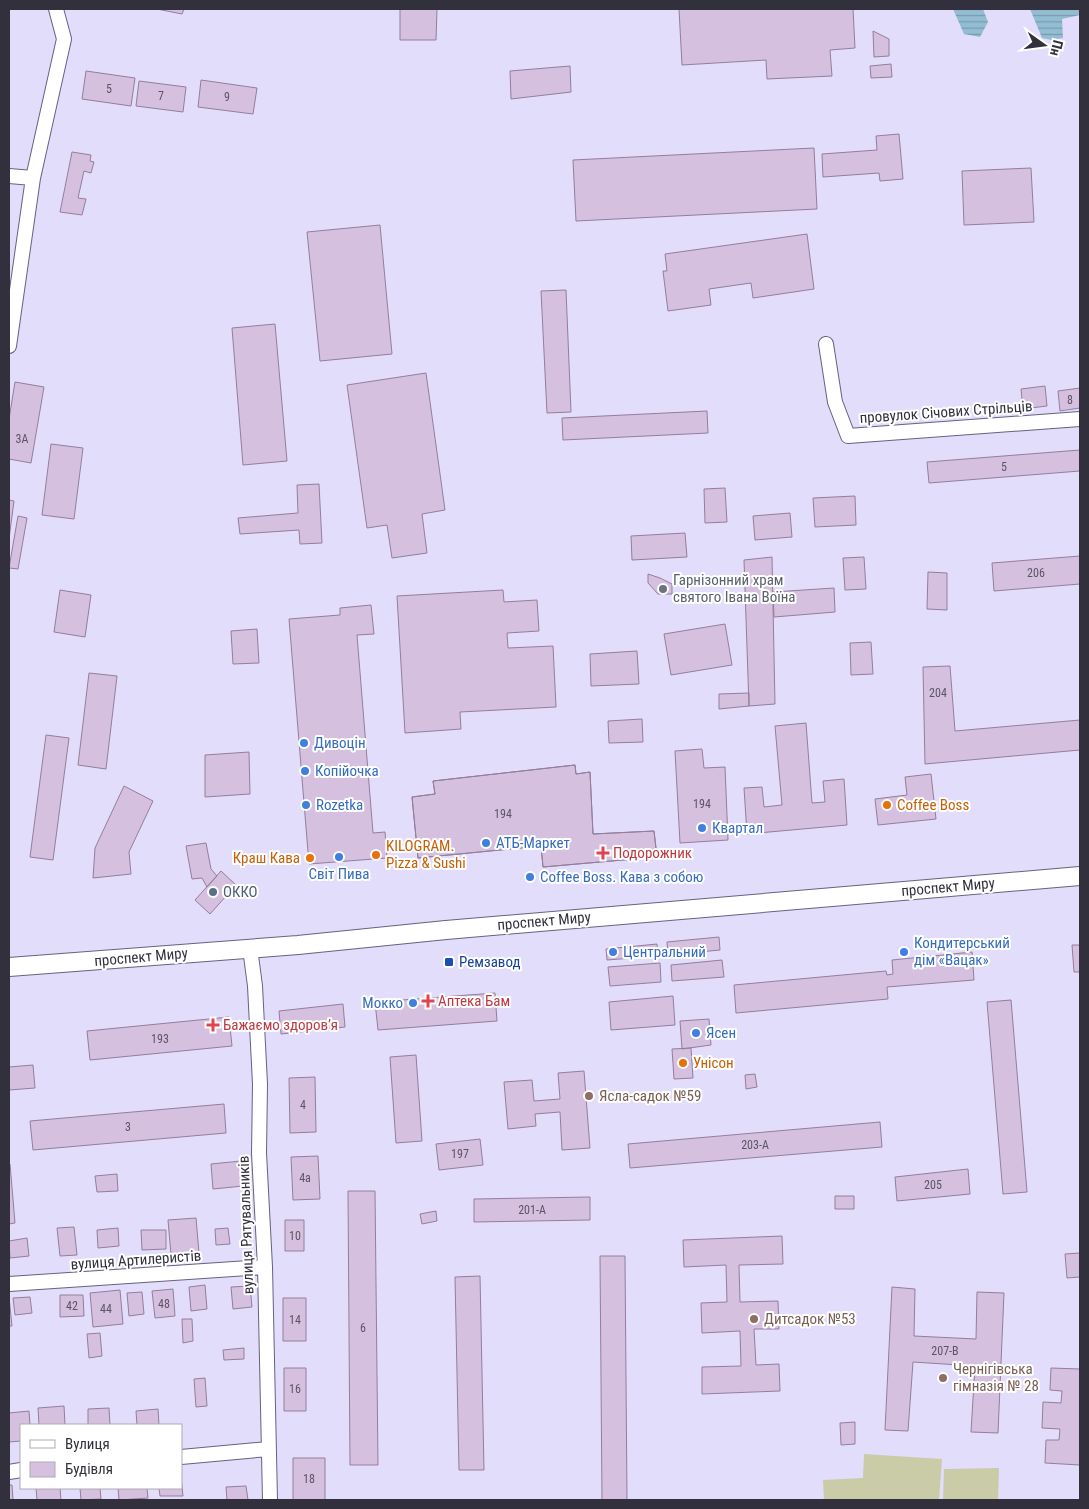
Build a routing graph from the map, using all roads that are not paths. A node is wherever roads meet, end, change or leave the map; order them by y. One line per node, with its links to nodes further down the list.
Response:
1 (56, 9): 3 (street)
2 (9, 176): 3 (street)
3 (33, 178): 5 (street)
4 (826, 344): 6 (street, провулок Січових Стрільців)
5 (9, 346)
6 (1080, 419)
7 (1080, 876): 8 (main road, проспект Миру)
8 (250, 948): 9 (main road, проспект Миру); 10 (street, вулиця Рятувальників)
9 (9, 967)
10 (265, 1267): 11 (street, вулиця Артилеристів); 12 (street, вулиця Рятувальників)
11 (9, 1284)
12 (268, 1449): 13 (street); 14 (street, вулиця Рятувальників)
13 (182, 1457)
14 (270, 1500)

